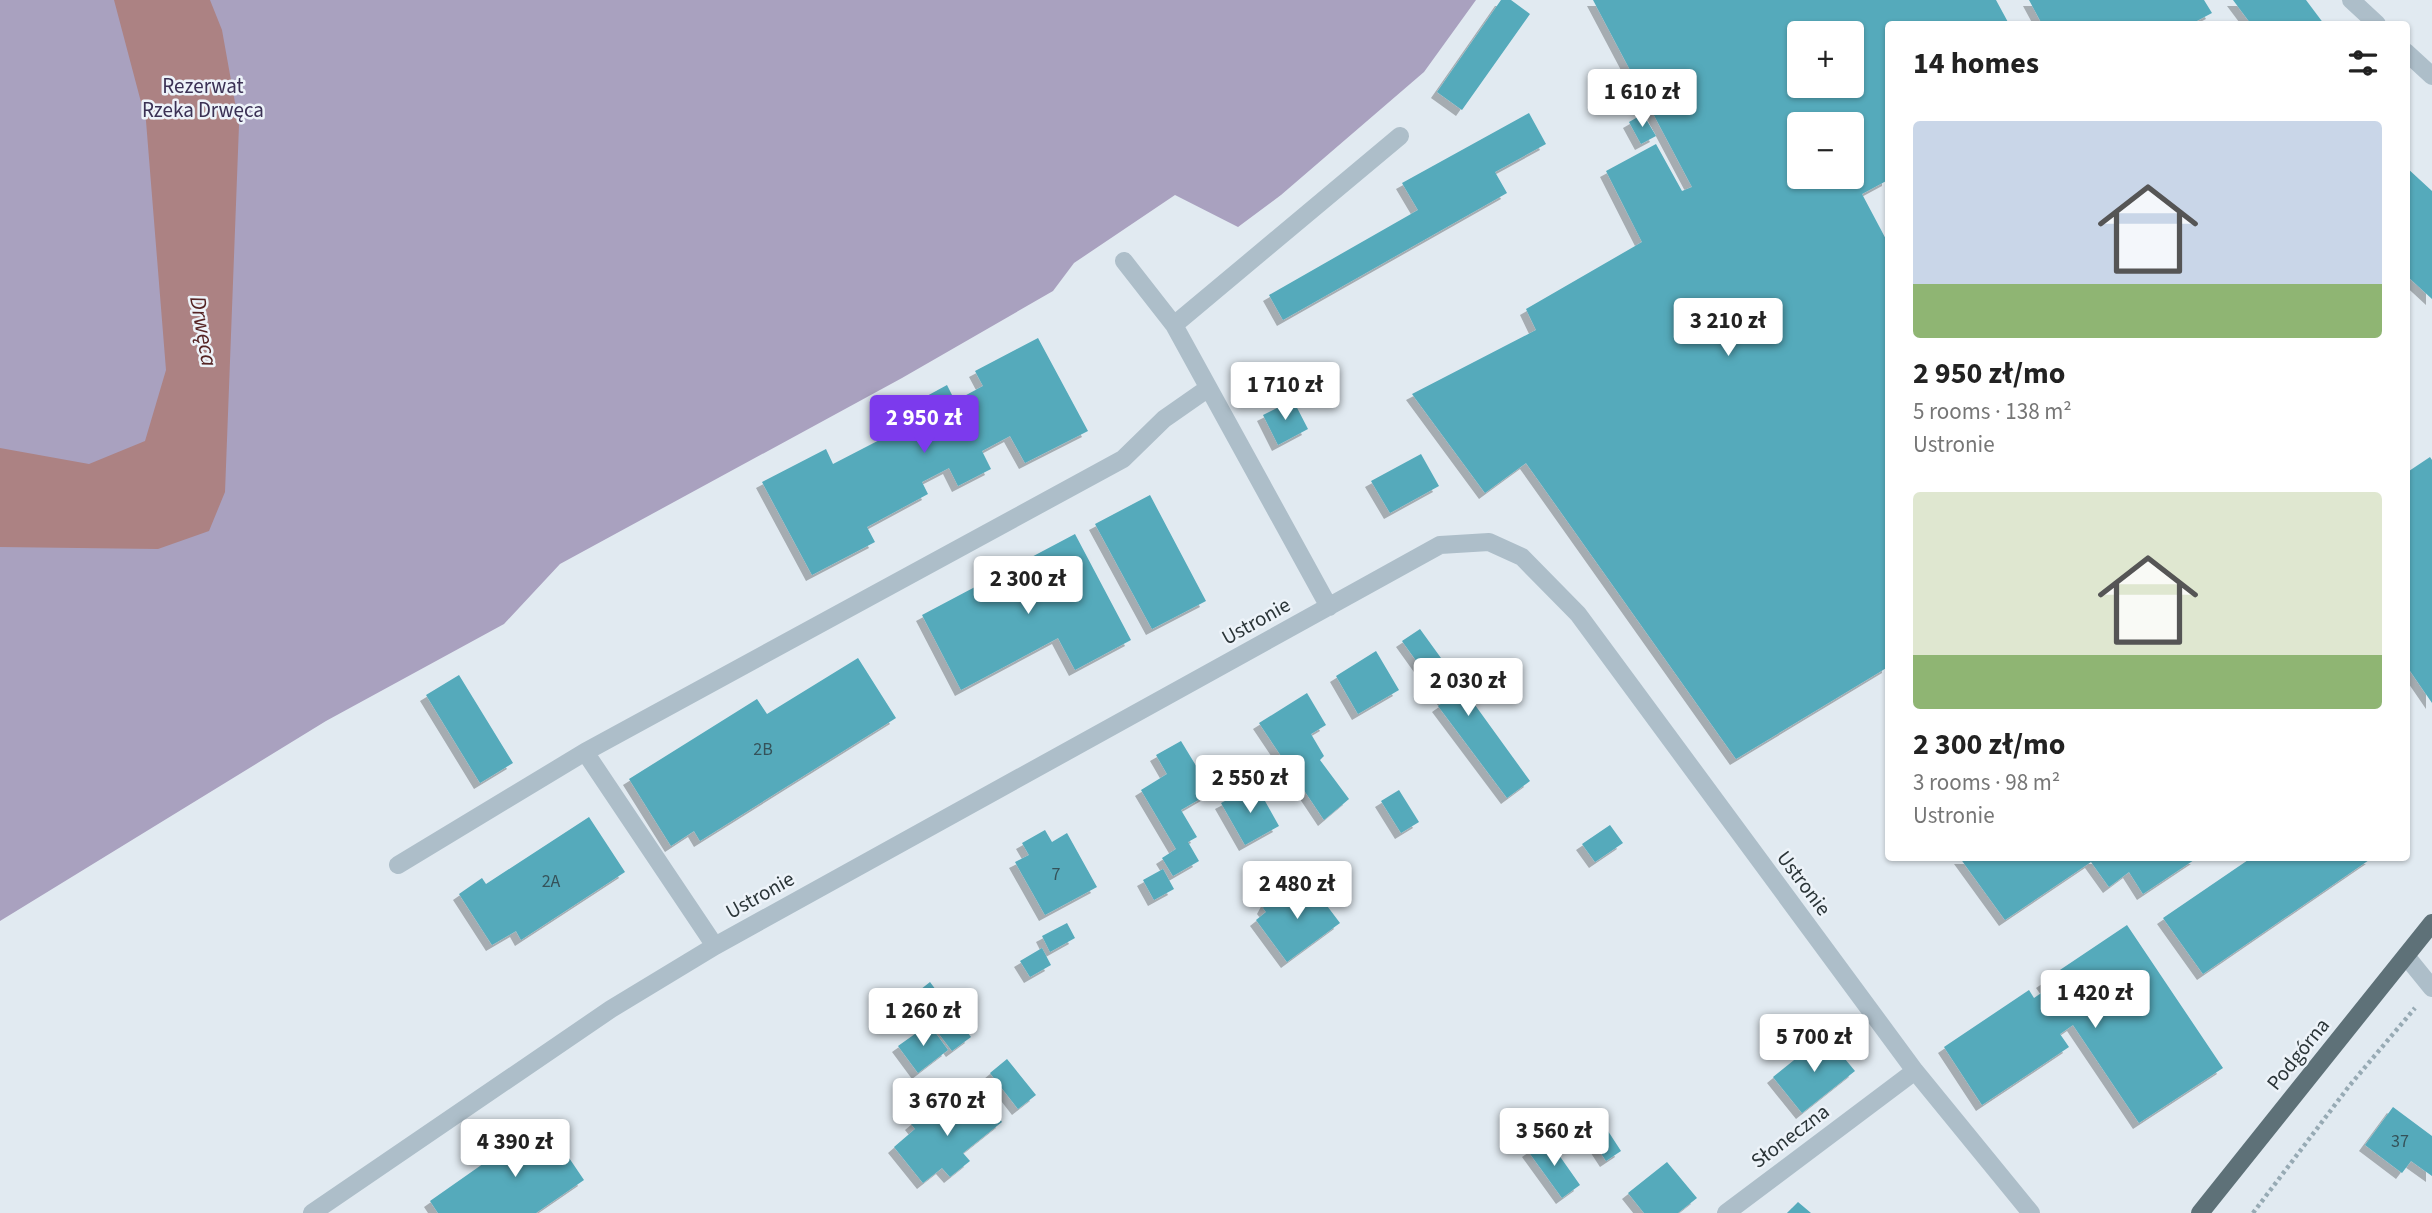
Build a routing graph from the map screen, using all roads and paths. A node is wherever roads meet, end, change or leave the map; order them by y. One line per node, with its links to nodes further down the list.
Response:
1 (2351, 0): 2 (street)
2 (2374, 21)
3 (2410, 56): 4 (street)
4 (2432, 76)
5 (1400, 136): 7 (street)
6 (1124, 261): 7 (street)
7 (1174, 325): 8 (street)
8 (1207, 388): 9 (street); 10 (street)
9 (1328, 607): 13 (street, Ustronie); 17 (street, Ustronie)
10 (585, 752): 11 (street); 13 (street)
11 (398, 865)
12 (2432, 923): 14 (main road, Podgórna)
13 (715, 946): 18 (street, Ustronie)
14 (2406, 956): 15 (street); 21 (main road, Podgórna)
15 (2432, 988)
16 (2417, 1006): 22 (path)
17 (1915, 1071): 19 (street, Słoneczna); 20 (street, Ustronie)
18 (313, 1213)
19 (1726, 1213)
20 (2031, 1213)
21 (2200, 1213)
22 (2253, 1213)

